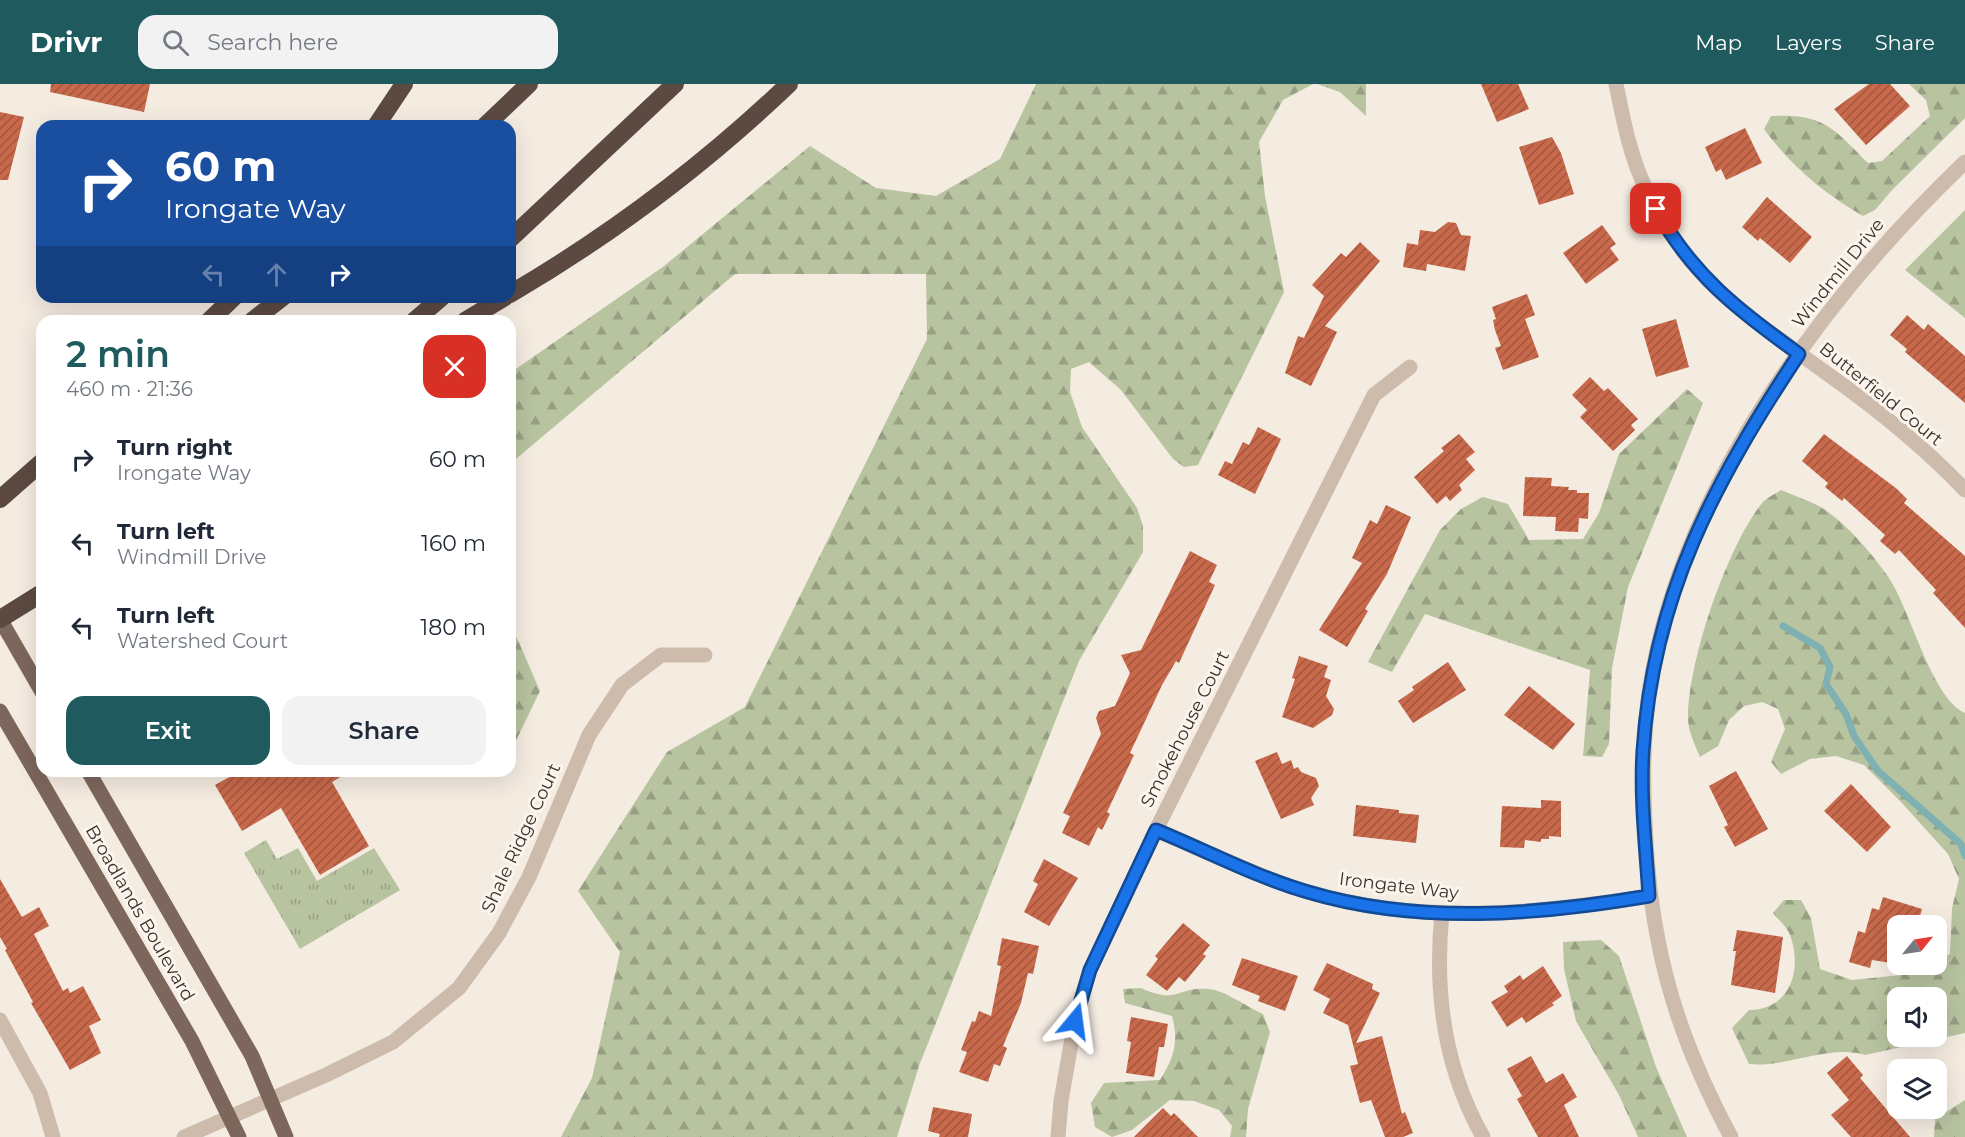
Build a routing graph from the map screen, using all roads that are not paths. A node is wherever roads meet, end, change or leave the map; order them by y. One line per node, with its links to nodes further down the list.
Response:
1 (404, 84): 6 (highway)
2 (529, 84): 7 (highway)
3 (675, 84): 9 (highway)
4 (789, 84): 10 (highway)
5 (1616, 84): 19 (street, Butterfield Court)
6 (380, 120)
7 (491, 120)
8 (1965, 162): 19 (street, Windmill Drive)
9 (516, 233)
10 (516, 290)
11 (228, 303): 15 (highway)
12 (275, 303): 16 (highway)
13 (435, 303): 17 (highway)
14 (495, 303): 18 (highway)
15 (215, 315)
16 (260, 315)
17 (421, 315)
18 (475, 315)
19 (1799, 354): 23 (street, Butterfield Court); 34 (street, Windmill Drive)
20 (1410, 368): 33 (street, Smokehouse Court)
21 (36, 467): 24 (highway)
22 (36, 477): 24 (highway)
23 (1965, 490)
24 (0, 500)
25 (36, 598): 26 (highway)
26 (0, 619): 28 (main road)
27 (705, 655): 37 (street, Shale Ridge Court)
28 (36, 682)
29 (0, 711): 30 (main road, Broadlands Boulevard)
30 (36, 773)
31 (38, 777): 38 (main road, Broadlands Boulevard)
32 (91, 777): 37 (main road, Broadlands Boulevard)
33 (1156, 830): 35 (street, Irongate Way); 43 (street, Smokehouse Court)
34 (1649, 896): 35 (street, Irongate Way); 45 (street, Windmill Drive)
35 (1442, 913): 44 (street)
36 (0, 1020): 39 (street)
37 (271, 1099): 38 (street, Shale Ridge Court); 42 (main road, Broadlands Boulevard)
38 (230, 1117): 40 (street, Shale Ridge Court); 41 (main road, Broadlands Boulevard)
39 (53, 1137)
40 (184, 1137)
41 (239, 1137)
42 (286, 1137)
43 (1058, 1137)
44 (1483, 1137)
45 (1731, 1137)

